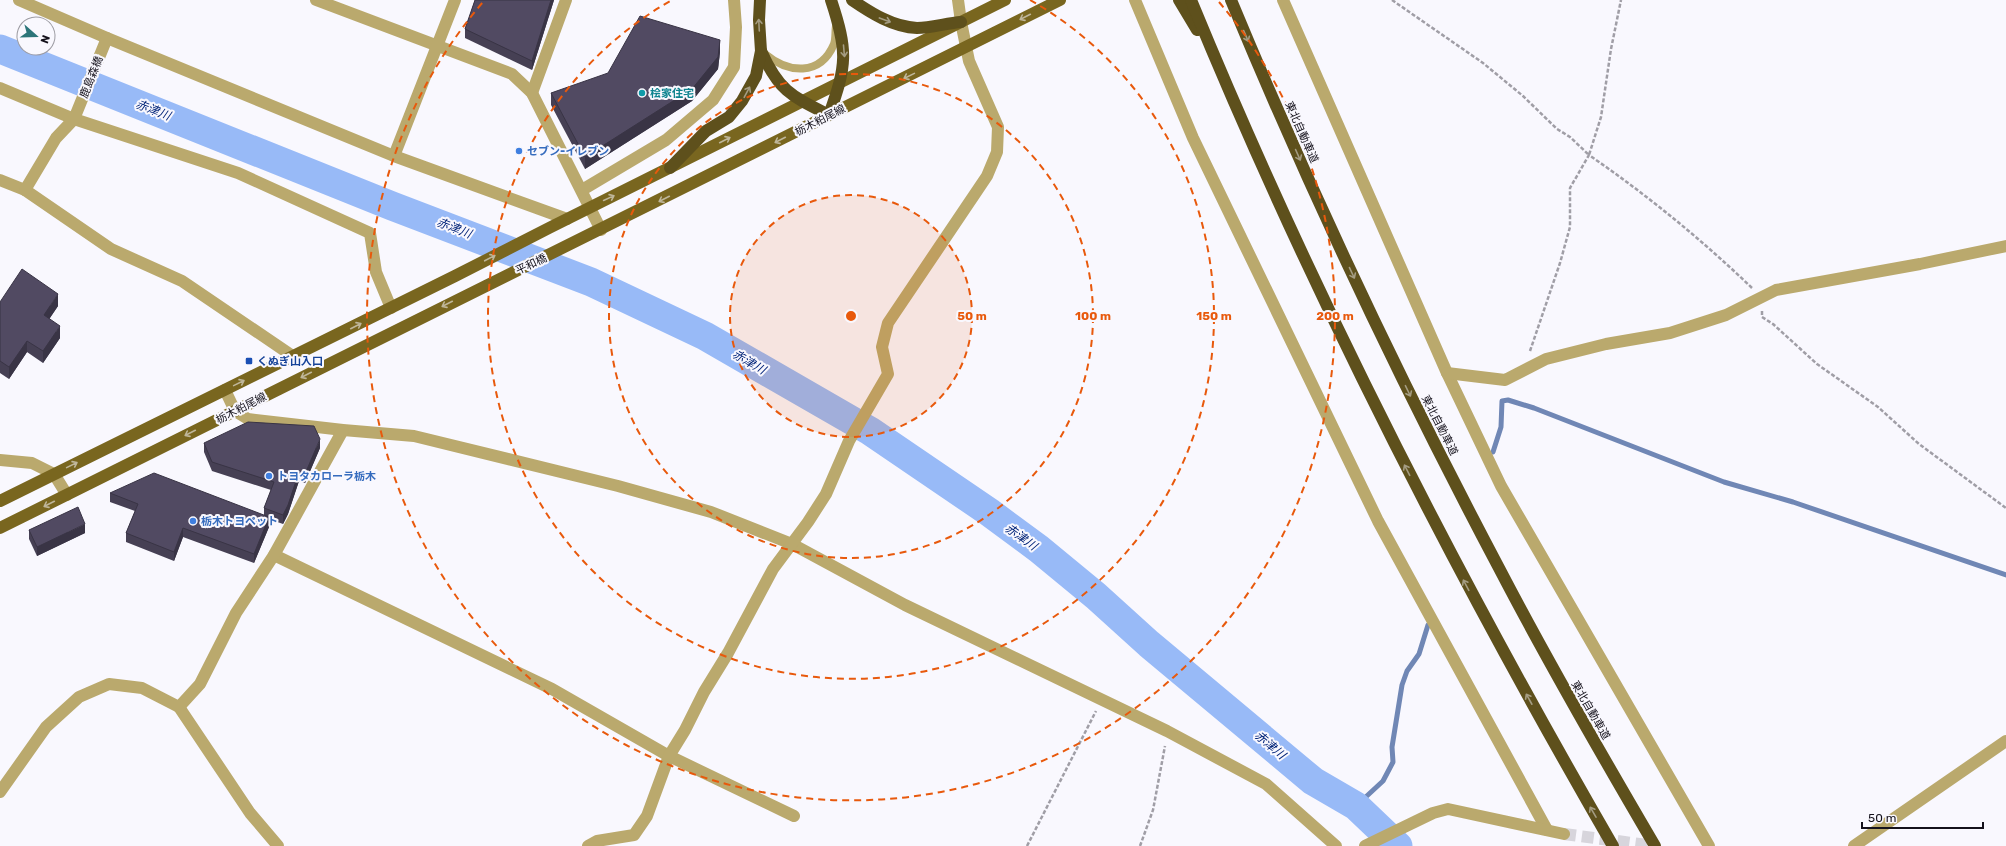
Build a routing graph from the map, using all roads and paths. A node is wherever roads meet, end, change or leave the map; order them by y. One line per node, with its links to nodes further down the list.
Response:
1 (19, 0): 22 (street)
2 (316, 0): 19 (street)
3 (455, 0): 23 (street)
4 (566, 0): 29 (street)
5 (734, 0): 38 (street)
6 (760, 0): 25 (highway, one-way to 6)
7 (831, 0): 20 (highway)
8 (852, 0): 21 (highway, one-way to 21)
9 (958, 0): 21 (street)
10 (1005, 0): 21 (main road)
11 (1060, 0): 24 (main road, 栃木粕尾線, one-way to 24)
12 (1135, 0): 68 (street)
13 (1179, 0): 26 (highway)
14 (1191, 0): 26 (highway)
15 (1231, 0): 77 (highway, 東北自動車道, one-way to 77)
16 (1283, 0): 49 (street)
17 (1392, 0): 33 (path)
18 (1621, 0): 33 (path)
19 (344, 5): 23 (street)
20 (837, 17): 25 (lane); 27 (highway, one-way to 27)
21 (961, 22): 24 (street); 27 (main road)
22 (105, 44): 32 (street, 鹿島森橋); 34 (street)
23 (438, 46): 29 (street); 34 (street)
24 (967, 47): 31 (main road, 栃木粕尾線, one-way to 31); 59 (street)
25 (761, 51): 30 (highway); 35 (highway, one-way to 25)
26 (1218, 66): 76 (highway, one-way to 26)
27 (840, 84): 30 (main road); 31 (highway)
28 (0, 88): 32 (street)
29 (532, 92): 38 (street)
30 (802, 101): 31 (highway); 35 (main road, one-way to 30)
31 (830, 115): 41 (main road, 栃木粕尾線, one-way to 41)
32 (74, 119): 37 (street); 46 (street)
33 (1589, 155): 45 (path); 48 (path)
34 (394, 156): 40 (street)
35 (670, 168): 39 (main road, one-way to 35)
36 (0, 180): 37 (street)
37 (25, 190): 47 (street)
38 (582, 190): 39 (street)
39 (590, 207): 40 (main road); 41 (street)
40 (567, 219): 46 (main road, 栃木粕尾線, one-way to 40)
41 (601, 230): 42 (main road, 栃木粕尾線)
42 (581, 240): 44 (main road, 平和橋)
43 (2006, 246): 45 (street)
44 (482, 287): 51 (main road, 栃木粕尾線, one-way to 51)
45 (1760, 296): 48 (street); 57 (path)
46 (391, 308): 47 (main road, 栃木粕尾線, one-way to 46)
47 (294, 357): 50 (main road, 栃木粕尾線, one-way to 47)
48 (1524, 370): 49 (street)
49 (1448, 373): 78 (street)
50 (225, 390): 51 (street); 54 (main road, 栃木粕尾線, one-way to 50)
51 (235, 411): 52 (street); 55 (main road, 栃木粕尾線, one-way to 55)
52 (344, 430): 59 (street); 60 (street)
53 (0, 460): 54 (street)
54 (54, 474): 55 (street); 56 (main road, 栃木粕尾線)
55 (67, 495): 58 (main road, 栃木粕尾線, one-way to 58)
56 (0, 501)
57 (2006, 508)
58 (0, 528)
59 (792, 544): 61 (street); 65 (street)
60 (274, 555): 62 (street); 65 (street)
61 (1102, 700): 63 (street); 72 (path)
62 (179, 707): 66 (street); 70 (street)
63 (1167, 731): 73 (path); 74 (street)
64 (2006, 741): 79 (street)
65 (669, 756): 67 (street); 71 (street)
66 (0, 792)
67 (794, 816)
68 (1547, 830): 69 (street); 75 (street)
69 (1564, 834)
70 (278, 846)
71 (588, 846)
72 (1027, 846)
73 (1140, 846)
74 (1336, 846)
75 (1365, 846)
76 (1613, 846)
77 (1655, 846)
78 (1709, 846)
79 (1854, 846)

